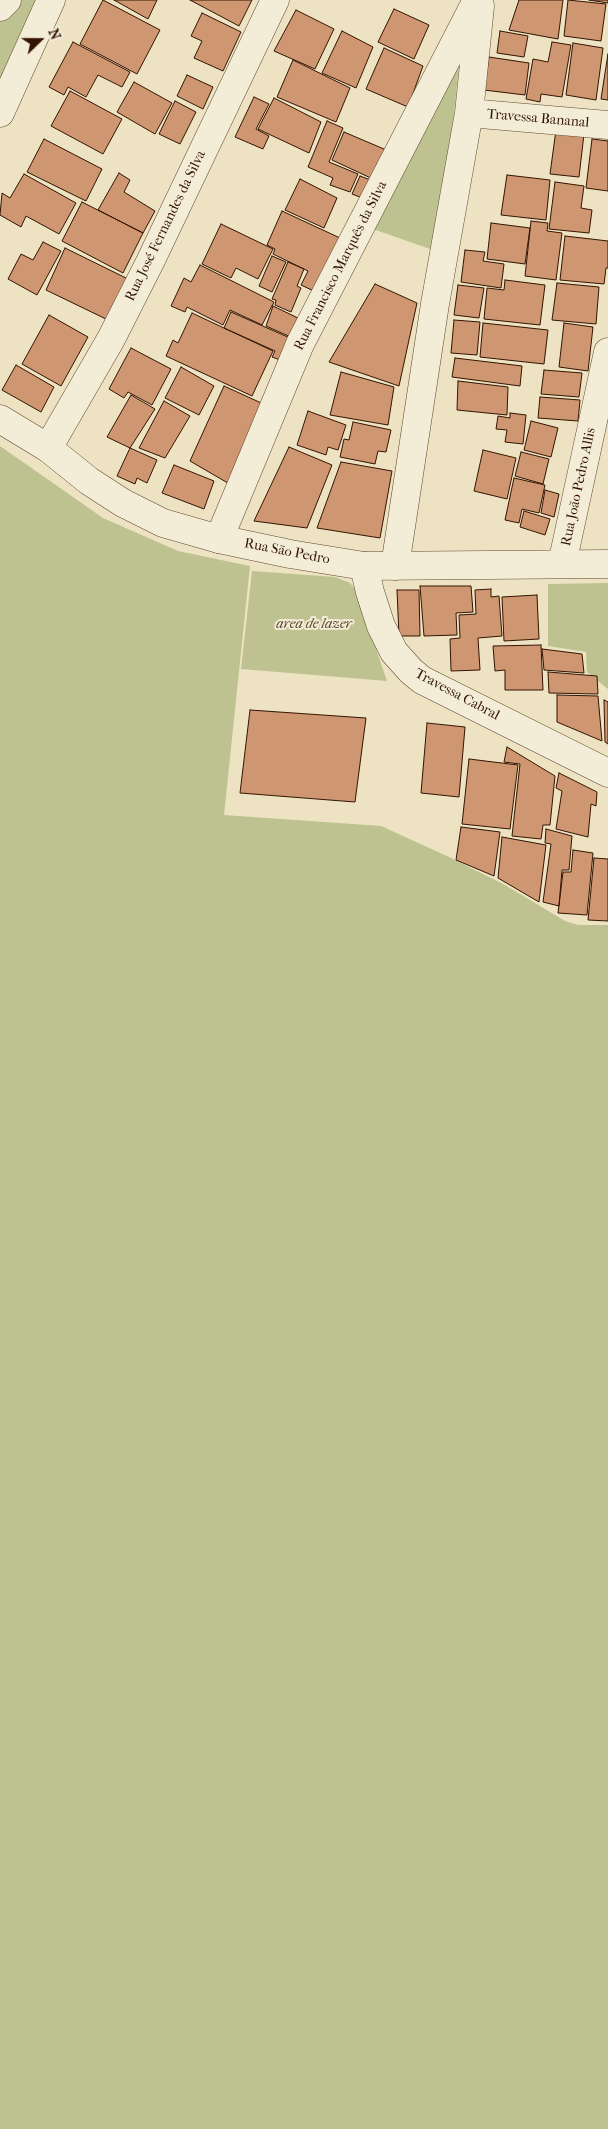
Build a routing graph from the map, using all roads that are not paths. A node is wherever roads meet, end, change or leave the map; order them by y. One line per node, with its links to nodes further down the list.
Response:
1 (8, 0): 6 (street)
2 (51, 0): 7 (street)
3 (275, 0): 12 (street, Rua José Fernandes da Silva)
4 (477, 0): 13 (street, Rua Francisco Marquês da Silva)
5 (481, 0): 8 (street)
6 (0, 7)
7 (0, 113)
8 (469, 113): 9 (street, Travessa Bananal); 17 (street)
9 (608, 125)
10 (608, 352): 14 (street, Rua João Pedro Allis)
11 (0, 419): 12 (street, Rua São Pedro)
12 (48, 448): 13 (street, Rua São Pedro)
13 (219, 539): 16 (street, Rua São Pedro)
14 (562, 564): 15 (street, Rua São Pedro); 17 (street, Rua São Pedro)
15 (608, 564)
16 (364, 566): 17 (street, Rua São Pedro); 18 (street, Travessa Cabral)
17 (396, 566)
18 (608, 773)

